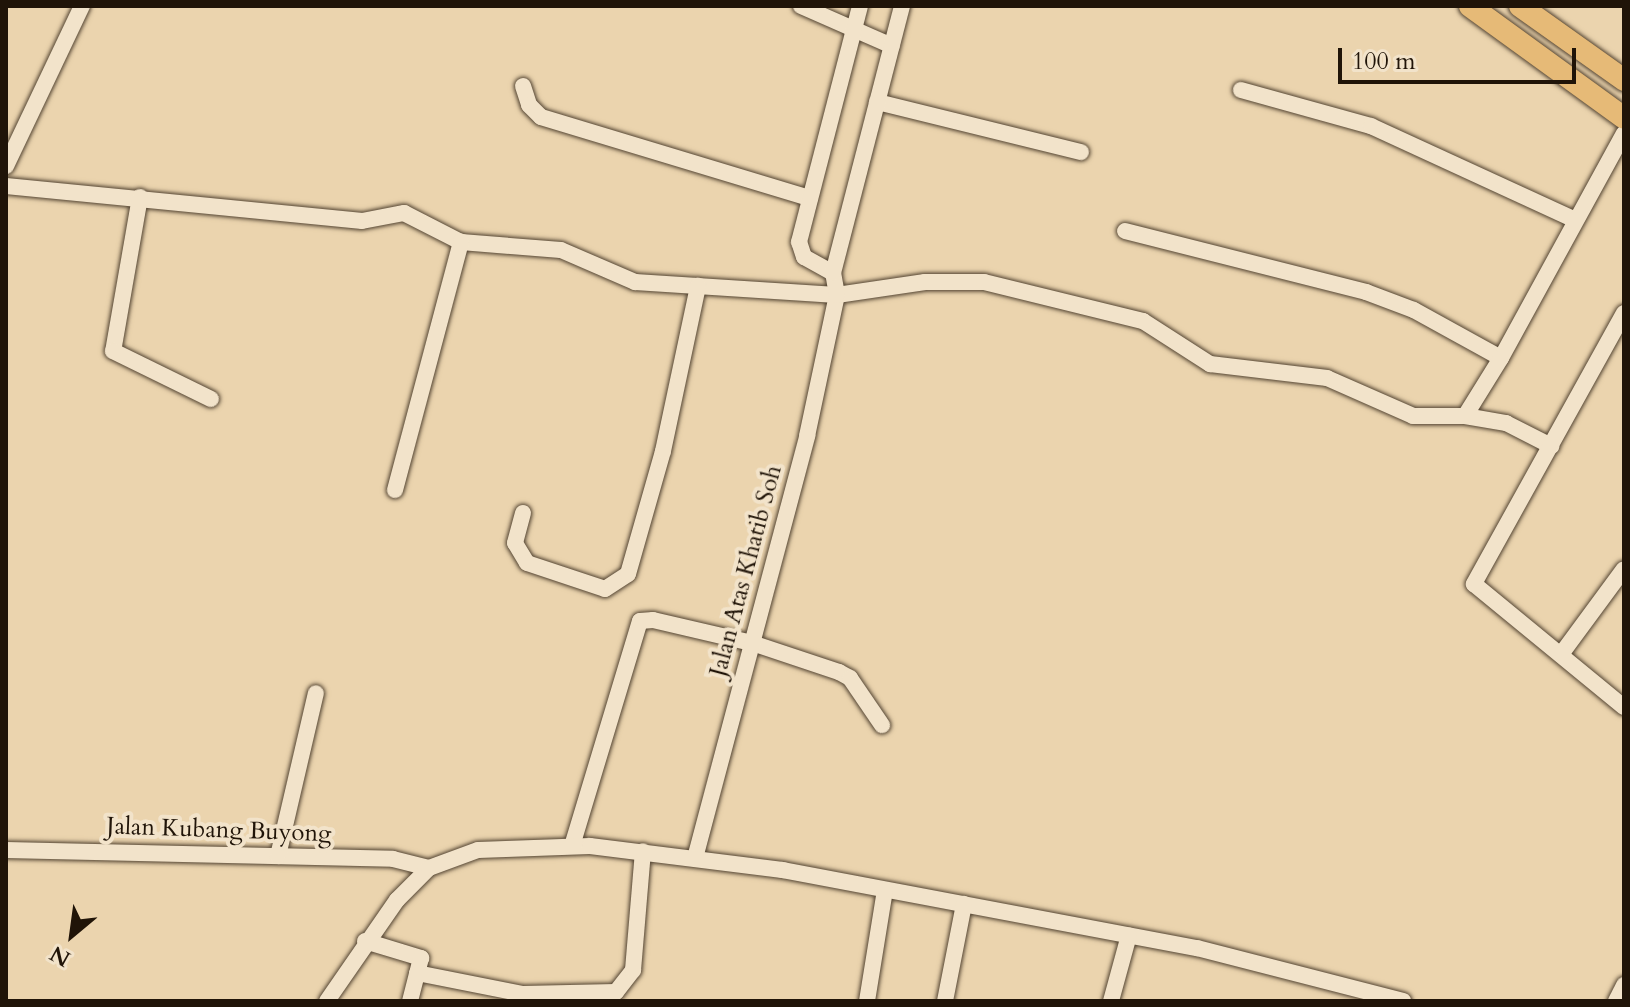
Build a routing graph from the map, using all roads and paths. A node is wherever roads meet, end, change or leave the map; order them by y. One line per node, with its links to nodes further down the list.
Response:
1 (82, 6): 16 (street)
2 (801, 6): 7 (street)
3 (860, 6): 7 (street)
4 (902, 6): 8 (street)
5 (1470, 6): 13 (highway)
6 (1520, 6): 9 (highway)
7 (853, 33): 8 (street); 18 (street)
8 (892, 46): 12 (street)
9 (1624, 80)
10 (523, 86): 18 (street)
11 (1241, 90): 19 (street)
12 (877, 102): 15 (street); 22 (street)
13 (1624, 118)
14 (1624, 133): 19 (street)
15 (1081, 152)
16 (7, 173): 17 (street)
17 (140, 197): 21 (street); 27 (street)
18 (810, 198): 22 (street)
19 (1573, 219): 26 (street)
20 (1125, 231): 26 (street)
21 (461, 242): 23 (street); 30 (street)
22 (833, 273): 24 (street)
23 (698, 286): 24 (street); 31 (street)
24 (837, 295): 28 (street); 33 (street, Jalan Atas Khatib Soh)
25 (1623, 319): 29 (street)
26 (1501, 358): 28 (street)
27 (211, 399)
28 (1465, 416): 29 (street)
29 (1551, 446): 34 (street)
30 (395, 490)
31 (523, 513)
32 (1624, 569): 34 (street)
33 (752, 643): 37 (street); 38 (street); 42 (street, Jalan Atas Khatib Soh)
34 (1562, 653): 36 (street)
35 (316, 693): 41 (street)
36 (1624, 707)
37 (882, 725)
38 (572, 846): 40 (street); 43 (street)
39 (6, 850): 41 (street, Jalan Kubang Buyong)
40 (643, 851): 42 (street); 48 (street)
41 (278, 856): 43 (street, Jalan Kubang Buyong)
42 (695, 858): 44 (street)
43 (429, 868): 47 (street)
44 (885, 890): 45 (street); 52 (street)
45 (964, 904): 46 (street); 53 (street)
46 (1129, 935): 54 (street); 55 (street)
47 (365, 941): 48 (street); 50 (street)
48 (417, 973): 51 (street)
49 (1624, 985): 56 (street)
50 (327, 1001)
51 (410, 1001)
52 (867, 1001)
53 (945, 1001)
54 (1111, 1001)
55 (1403, 1001)
56 (1616, 1001)

